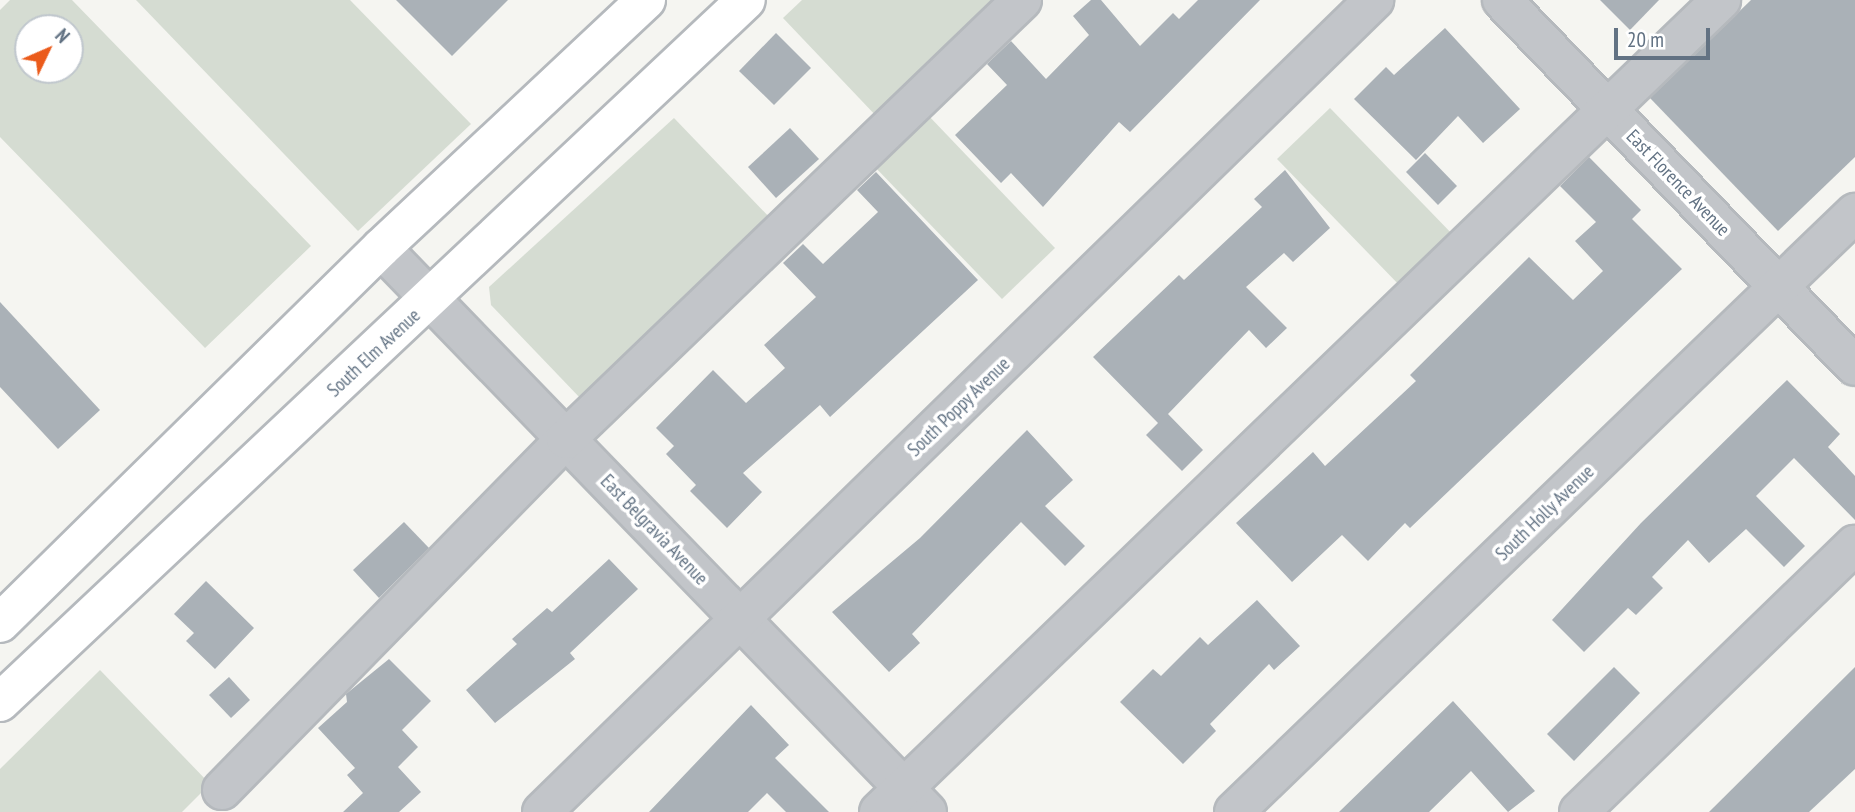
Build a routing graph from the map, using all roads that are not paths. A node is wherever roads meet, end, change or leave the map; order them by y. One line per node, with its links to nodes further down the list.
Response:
1 (646, 0): 9 (main road)
2 (746, 0): 11 (main road, South Elm Avenue)
3 (1022, 0): 13 (street)
4 (1374, 0): 15 (street, South Poppy Avenue)
5 (1502, 0): 7 (street, East Florence Avenue)
6 (1721, 0): 7 (street)
7 (1608, 111): 10 (street, East Florence Avenue); 19 (street)
8 (1855, 214): 10 (street, South Holly Avenue)
9 (381, 248): 11 (street, East Belgravia Avenue); 16 (main road)
10 (1779, 287): 12 (street, East Florence Avenue); 21 (street, South Holly Avenue)
11 (431, 300): 13 (street, East Belgravia Avenue); 17 (main road, South Elm Avenue)
12 (1855, 366)
13 (566, 439): 15 (street, East Belgravia Avenue); 18 (street)
14 (1855, 545): 22 (street)
15 (741, 620): 19 (street, East Belgravia Avenue); 20 (street, South Poppy Avenue)
16 (0, 623)
17 (0, 702)
18 (222, 790)
19 (903, 804)
20 (542, 812)
21 (1234, 812)
22 (1579, 812)

